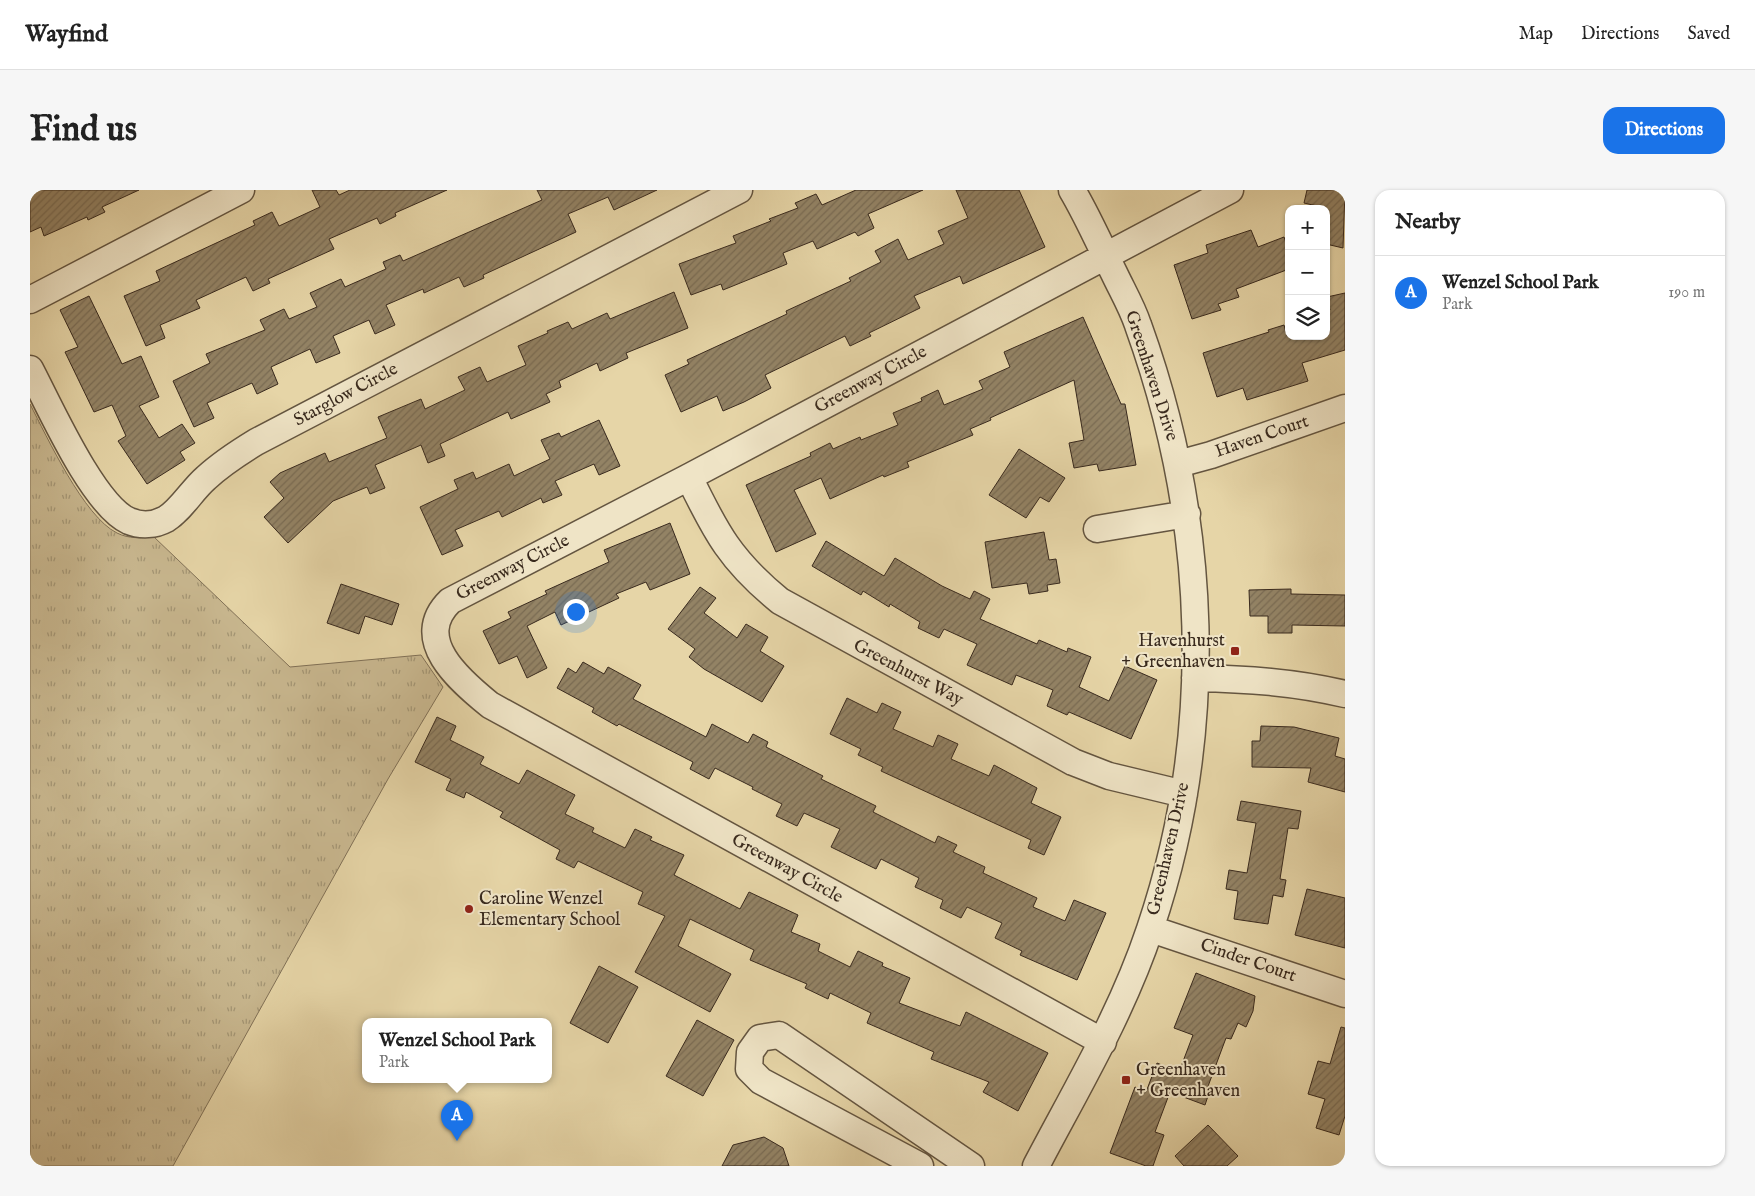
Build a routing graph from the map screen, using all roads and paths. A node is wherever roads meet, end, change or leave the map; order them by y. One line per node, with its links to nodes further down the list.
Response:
1 (241, 190): 6 (street)
2 (739, 190): 7 (street, Starglow Circle)
3 (1072, 190): 5 (street, Greenhaven Drive)
4 (1230, 190): 5 (street, Greenway Circle)
5 (1105, 255): 9 (street, Greenhaven Drive); 10 (street, Greenway Circle)
6 (30, 300)
7 (30, 369)
8 (1345, 408): 9 (street, Haven Court)
9 (1178, 464): 11 (street, Greenhaven Drive)
10 (689, 477): 15 (street, Greenhurst Way); 18 (street, Greenway Circle)
11 (1187, 514): 12 (street); 13 (street, Greenhaven Drive)
12 (1097, 529)
13 (1195, 678): 14 (street); 15 (street, Greenhaven Drive)
14 (1345, 694)
15 (1184, 794): 16 (street, Greenhaven Drive)
16 (1151, 929): 17 (street, Cinder Court); 18 (street, Greenhaven Drive)
17 (1345, 994)
18 (1103, 1042): 19 (street, Greenhaven Drive)
19 (1042, 1164)
20 (966, 1165): 21 (street)
21 (920, 1166)

